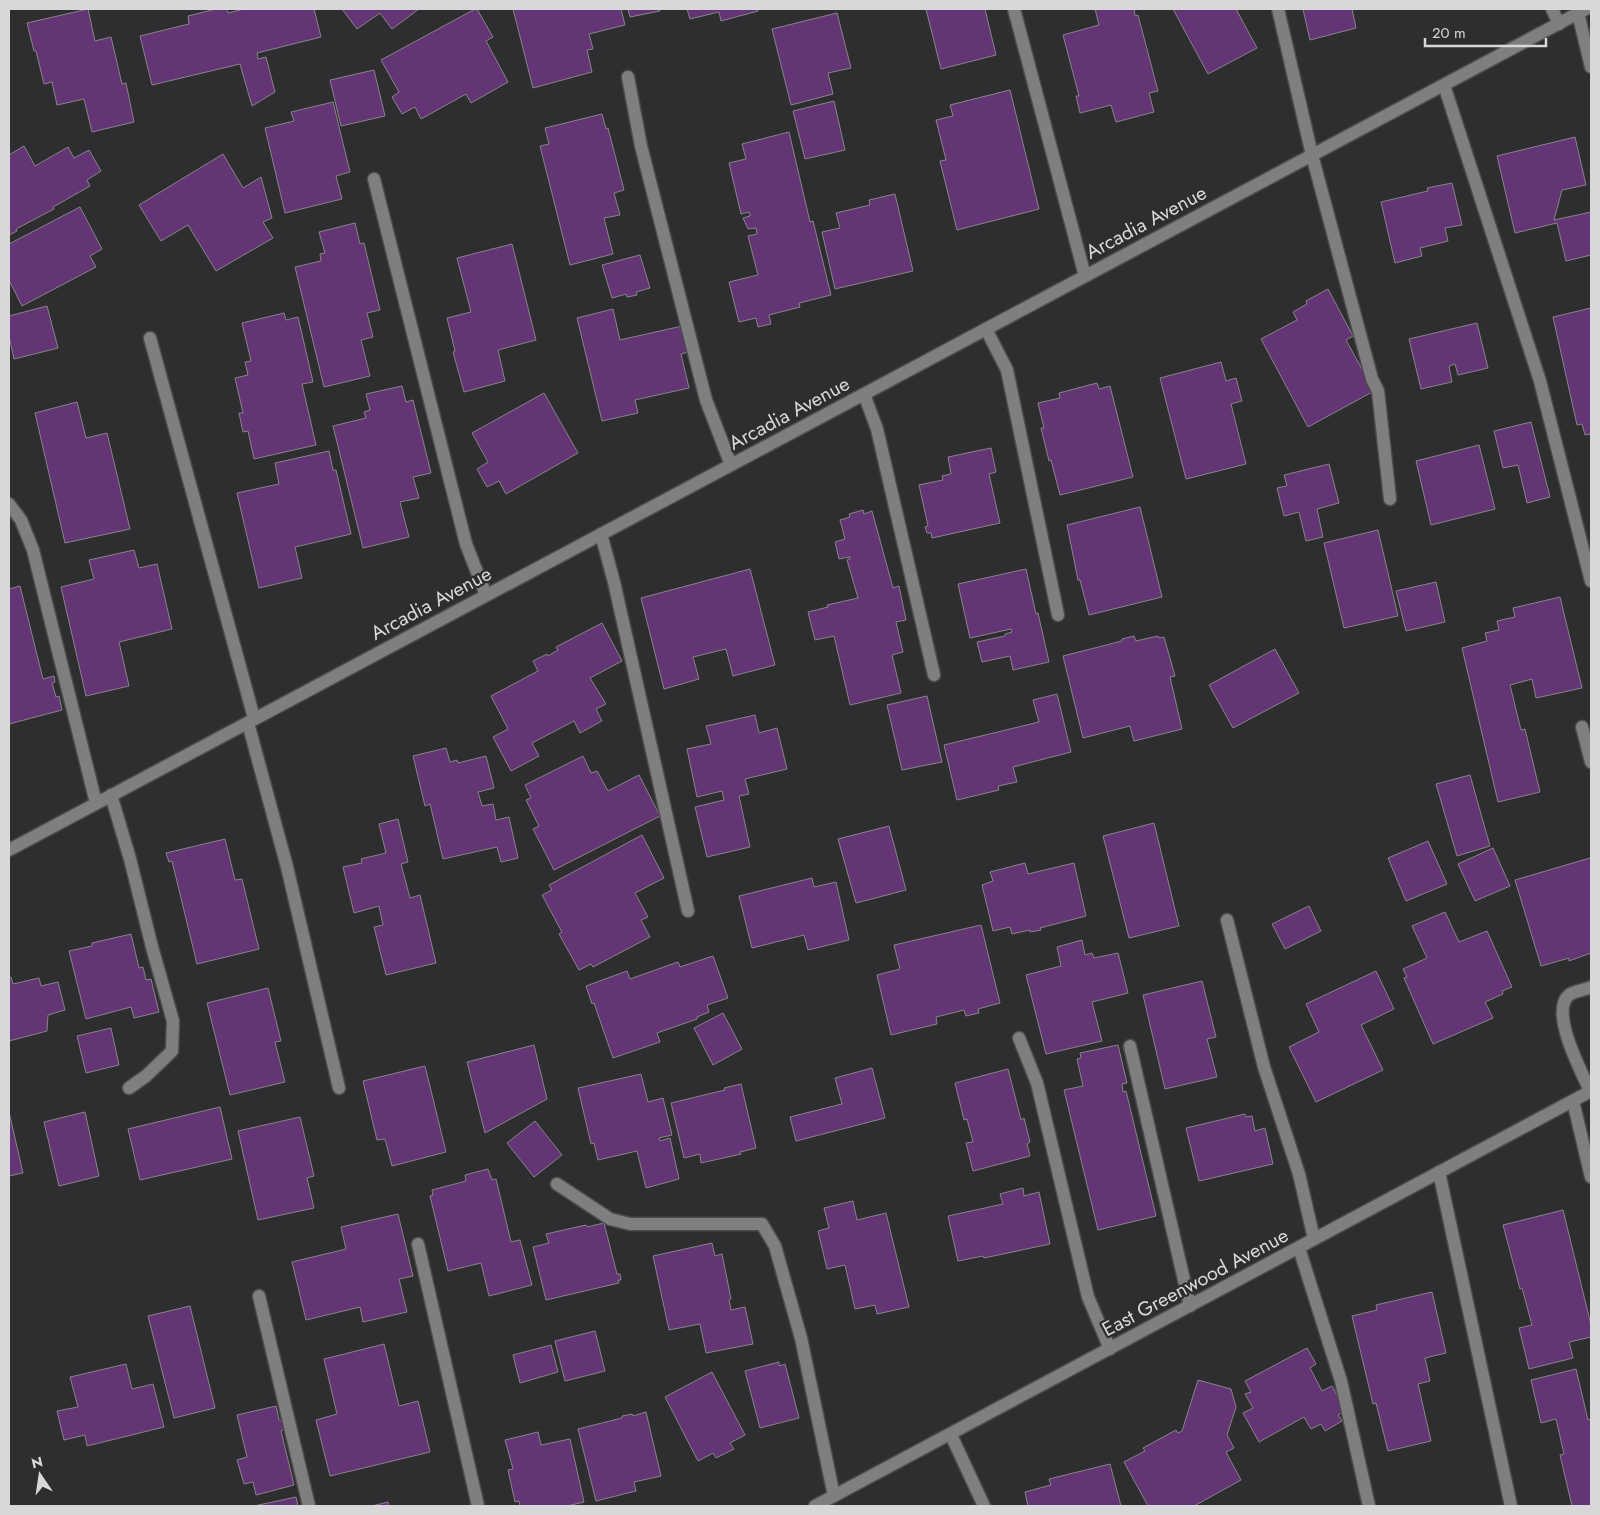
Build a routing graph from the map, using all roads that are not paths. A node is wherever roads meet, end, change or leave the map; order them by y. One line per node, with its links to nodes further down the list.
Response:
1 (1014, 9): 11 (street)
2 (1278, 9): 9 (street)
3 (1552, 9): 5 (street)
4 (1582, 11): 5 (street, Arcadia Avenue); 6 (street)
5 (1559, 24): 8 (street, Arcadia Avenue)
6 (1591, 67)
7 (628, 77): 15 (street)
8 (1444, 85): 9 (street, Arcadia Avenue); 19 (street)
9 (1312, 155): 11 (street, Arcadia Avenue); 16 (street)
10 (374, 179): 20 (street)
11 (1085, 276): 12 (street, Arcadia Avenue)
12 (986, 329): 14 (street, Arcadia Avenue); 21 (street)
13 (150, 338): 23 (street)
14 (864, 394): 15 (street, Arcadia Avenue); 22 (street)
15 (731, 465): 18 (street, Arcadia Avenue)
16 (1390, 499)
17 (9, 504): 27 (street)
18 (601, 534): 20 (street, Arcadia Avenue); 29 (street)
19 (1591, 581)
20 (486, 595): 23 (street, Arcadia Avenue)
21 (1058, 615)
22 (934, 675)
23 (251, 721): 26 (street, Arcadia Avenue); 35 (street)
24 (1582, 727): 25 (street)
25 (1591, 762)
26 (111, 795): 27 (street, Arcadia Avenue); 34 (street)
27 (96, 803): 28 (street, Arcadia Avenue)
28 (9, 850)
29 (688, 911)
30 (1227, 920): 41 (street)
31 (1591, 987): 36 (street)
32 (1019, 1038): 46 (street)
33 (1130, 1046): 45 (street)
34 (129, 1088)
35 (338, 1088)
36 (1591, 1091): 37 (street, East Greenwood Avenue)
37 (1573, 1101): 38 (street, East Greenwood Avenue); 39 (street)
38 (1439, 1172): 41 (street, East Greenwood Avenue); 54 (street)
39 (1591, 1177)
40 (557, 1184): 48 (street)
41 (1314, 1239): 43 (street, East Greenwood Avenue)
42 (418, 1244): 50 (street)
43 (1299, 1248): 45 (street, East Greenwood Avenue); 53 (street)
44 (259, 1296): 49 (street)
45 (1190, 1306): 46 (street, East Greenwood Avenue)
46 (1110, 1349): 47 (street, East Greenwood Avenue)
47 (951, 1434): 48 (street, East Greenwood Avenue); 52 (street)
48 (834, 1496): 51 (street, East Greenwood Avenue)
49 (309, 1506)
50 (478, 1506)
51 (815, 1506)
52 (984, 1506)
53 (1369, 1506)
54 (1511, 1506)

